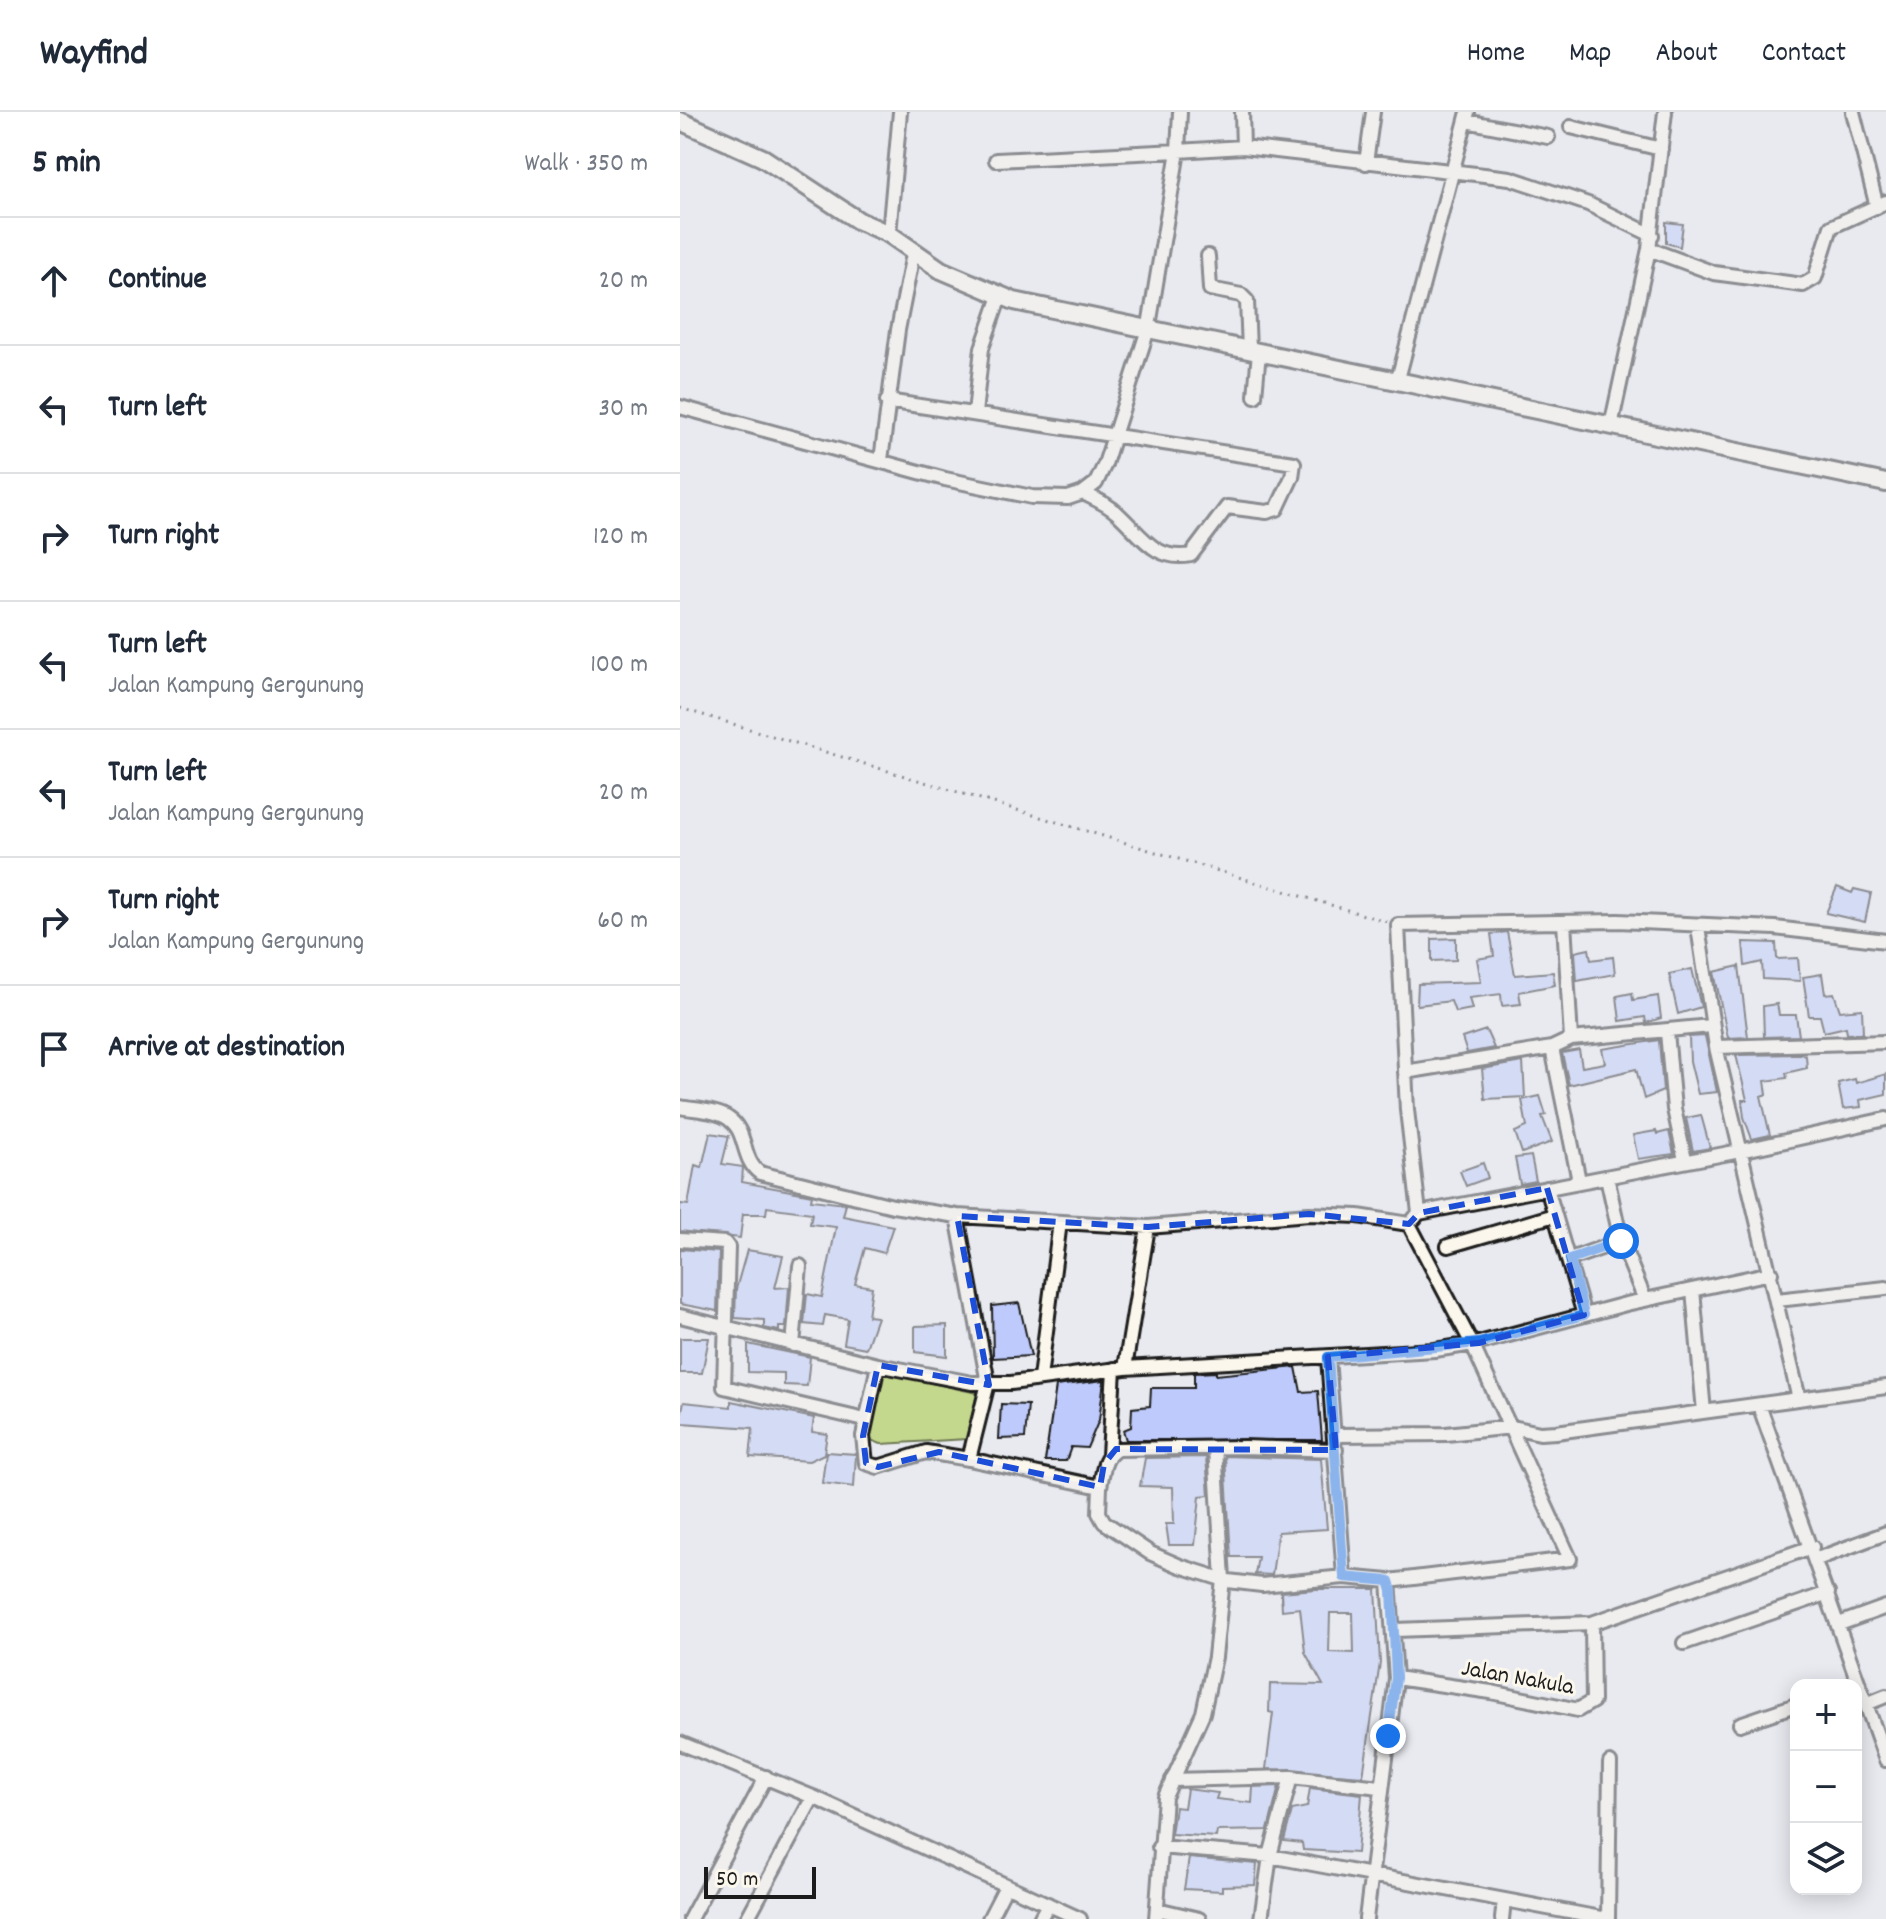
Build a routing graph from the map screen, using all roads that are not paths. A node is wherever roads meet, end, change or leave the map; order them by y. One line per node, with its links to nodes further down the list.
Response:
1 (900, 112): 18 (street)
2 (1180, 112): 13 (street)
3 (1242, 112): 11 (street)
4 (1373, 112): 15 (street)
5 (1665, 112): 12 (street)
6 (1853, 112): 17 (street)
7 (1467, 117): 10 (street); 16 (street)
8 (690, 120): 18 (street)
9 (1571, 127): 12 (street)
10 (1548, 137)
11 (1243, 147): 13 (street); 15 (street)
12 (1661, 149): 19 (street)
13 (1178, 151): 14 (street); 24 (street)
14 (996, 160)
15 (1366, 163): 16 (street)
16 (1455, 170): 19 (street); 26 (street)
17 (1881, 205): 20 (street)
18 (889, 234): 21 (street)
19 (1652, 235): 20 (street)
20 (1649, 249): 31 (street)
21 (913, 254): 23 (street); 28 (street)
22 (1208, 256): 25 (street)
23 (1000, 296): 24 (street); 30 (street)
24 (1149, 326): 25 (street); 32 (street)
25 (1254, 351): 26 (street); 27 (street)
26 (1398, 379): 31 (street)
27 (1255, 396)
28 (887, 401): 30 (street); 33 (street)
29 (680, 407): 33 (street)
30 (975, 413): 32 (street)
31 (1611, 426): 34 (street)
32 (1112, 434): 35 (street); 35 (street)
33 (881, 460): 35 (street)
34 (1886, 483)
35 (1083, 493)
36 (1564, 922): 37 (street); 41 (street); 45 (street)
37 (1698, 927): 38 (street); 39 (street)
38 (1886, 941)
39 (1711, 1026): 40 (street); 43 (street)
40 (1667, 1032): 41 (street); 49 (street)
41 (1571, 1039): 44 (street)
42 (1886, 1042): 43 (street)
43 (1716, 1047): 48 (street)
44 (1552, 1048): 45 (street); 51 (street)
45 (1405, 1072): 53 (street)
46 (680, 1107): 55 (street)
47 (1886, 1119): 48 (street)
48 (1740, 1151): 49 (street); 64 (street)
49 (1685, 1160): 50 (street)
50 (1607, 1177): 51 (street); 60 (street)
51 (1579, 1181): 52 (street)
52 (1547, 1188): 53 (street); 54 (street)
53 (1419, 1213): 57 (street)
54 (1555, 1215): 61 (street); 62 (street)
55 (957, 1216): 56 (street); 78 (street)
56 (1060, 1222): 58 (street); 77 (street)
57 (1409, 1224): 58 (street); 72 (street)
58 (1148, 1227): 76 (street)
59 (680, 1240): 71 (street)
60 (1621, 1241): 62 (street); 67 (street)
61 (1448, 1246)
62 (1570, 1259): 69 (street)
63 (800, 1266): 73 (street)
64 (1771, 1273): 66 (street); 68 (street)
65 (1886, 1288): 68 (street)
66 (1693, 1290): 67 (street); 82 (street)
67 (1645, 1300): 69 (street)
68 (1777, 1300): 80 (street)
69 (1584, 1315): 72 (street)
70 (680, 1316): 71 (street)
71 (724, 1325): 73 (street); 83 (street)
72 (1472, 1344): 74 (street); 84 (street)
73 (793, 1345): 75 (street)
74 (1328, 1357): 76 (street); 85 (street)
75 (878, 1365): 78 (street); 83 (street)
76 (1120, 1369): 77 (street); 88 (street)
77 (1040, 1378): 78 (street)
78 (988, 1383): 89 (street)
79 (1886, 1387): 80 (street)
80 (1799, 1399): 81 (street)
81 (1759, 1405): 82 (street); 92 (street)
82 (1704, 1412): 84 (street)
83 (865, 1420): 89 (street)
84 (1512, 1427): 85 (street); 95 (street)
85 (1336, 1435): 87 (street)
86 (1215, 1448): 87 (street); 88 (street); 94 (street)
87 (1336, 1450): 93 (street)
88 (1109, 1455): 90 (street)
89 (969, 1459): 90 (street)
90 (1100, 1487): 94 (street)
91 (1886, 1533): 92 (street)
92 (1814, 1553): 96 (street); 98 (street)
93 (1344, 1577): 94 (street); 95 (street)
94 (1223, 1579): 114 (street)
95 (1389, 1581): 100 (street)
96 (1828, 1593): 99 (street); 101 (street)
97 (1886, 1607): 99 (street)
98 (1592, 1623): 100 (street, Jalan Nakula); 102 (street, Jalan Nakula)
99 (1839, 1624): 103 (street)
100 (1395, 1630): 102 (street)
101 (1684, 1643)
102 (1396, 1678): 115 (street)
103 (1855, 1679)
104 (1862, 1696): 106 (street)
105 (1886, 1696): 106 (street)
106 (1866, 1704): 110 (street)
107 (1790, 1707): 108 (street)
108 (1740, 1724)
109 (680, 1743): 112 (street)
110 (1886, 1760)
111 (1610, 1763): 133 (street)
112 (766, 1777): 116 (street); 124 (street)
113 (1291, 1777): 114 (street); 115 (street); 118 (street)
114 (1172, 1780): 117 (street)
115 (1380, 1787): 119 (street)
116 (813, 1797): 120 (street); 125 (street)
117 (1159, 1847): 118 (street); 123 (street)
118 (1270, 1856): 119 (street); 130 (street)
119 (1371, 1872): 121 (street); 131 (street)
120 (1006, 1886): 122 (street); 126 (street)
121 (1504, 1900): 132 (street); 133 (street)
122 (1048, 1904): 127 (street); 128 (street)
123 (1156, 1914): 129 (street)
124 (690, 1919)
125 (747, 1919)
126 (989, 1919)
127 (1040, 1919)
128 (1080, 1919)
129 (1199, 1919)
130 (1261, 1919)
131 (1366, 1919)
132 (1502, 1919)
133 (1607, 1919)

